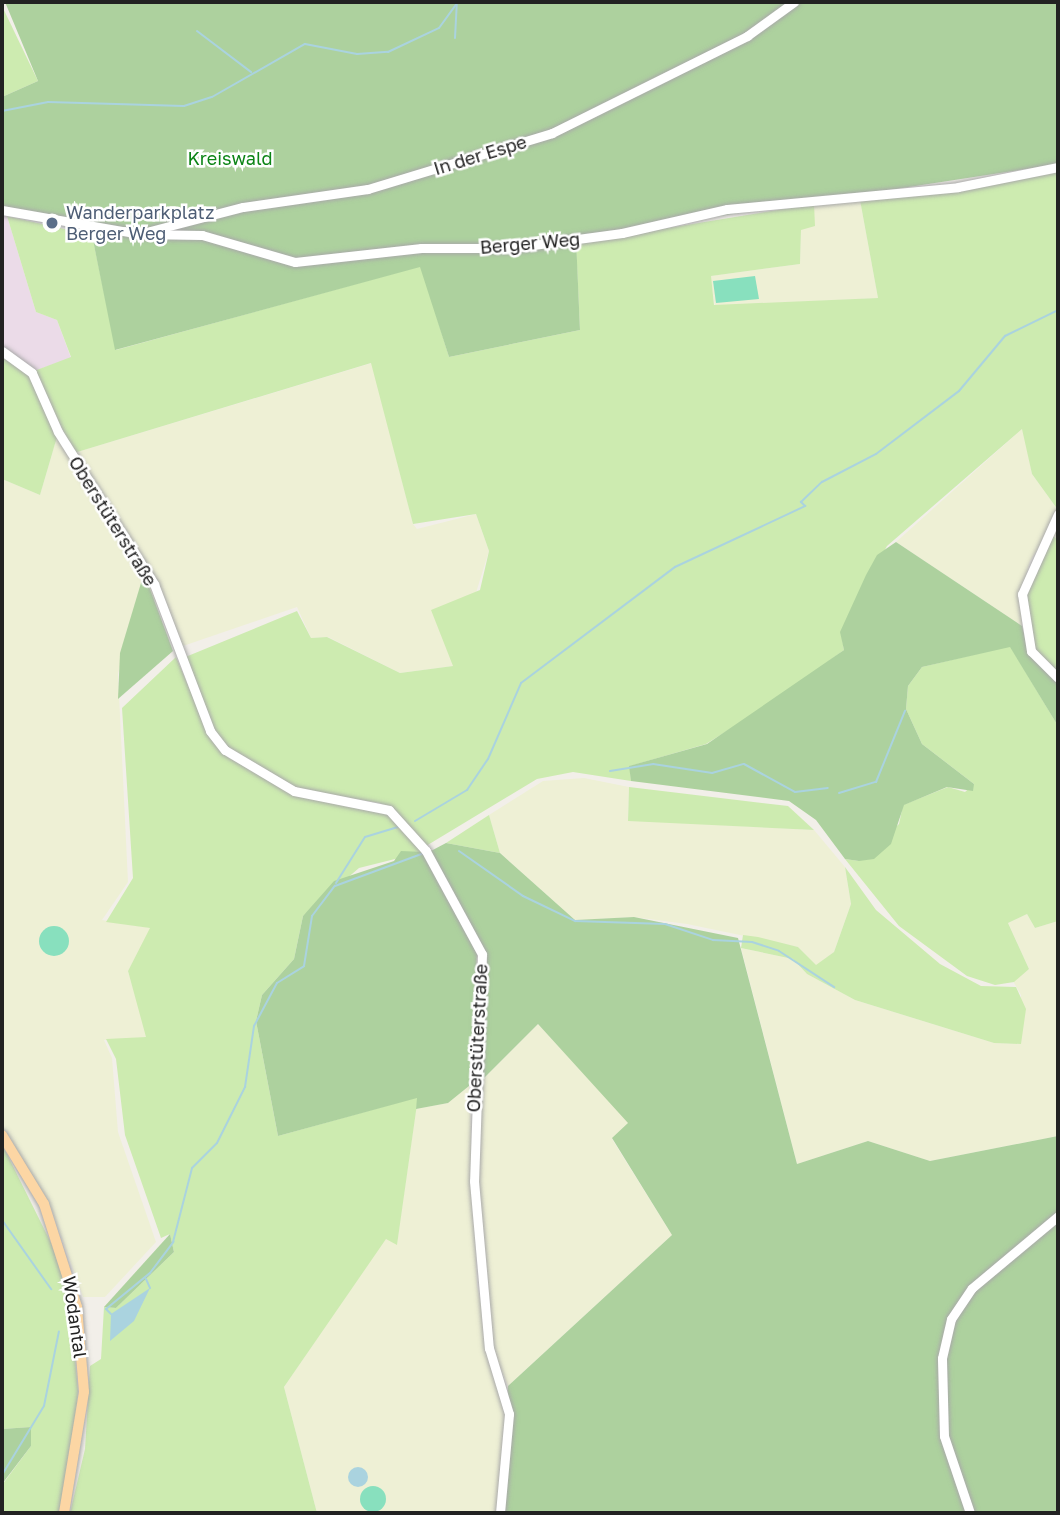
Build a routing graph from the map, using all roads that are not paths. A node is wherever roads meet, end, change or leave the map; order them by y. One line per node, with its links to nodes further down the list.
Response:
1 (794, 2): 4 (street, In der Espe)
2 (1058, 167): 4 (street, Berger Weg)
3 (2, 210): 4 (street, Berger Weg)
4 (138, 234)
5 (2, 351): 6 (street, Oberstüterstraße)
6 (13, 356): 7 (street); 13 (street, Oberstüterstraße)
7 (2, 357)
8 (1058, 514): 9 (street)
9 (1058, 678)
10 (2, 1135): 12 (main road, Wodantal)
11 (1058, 1216): 14 (street)
12 (64, 1513)
13 (500, 1513)
14 (970, 1513)

